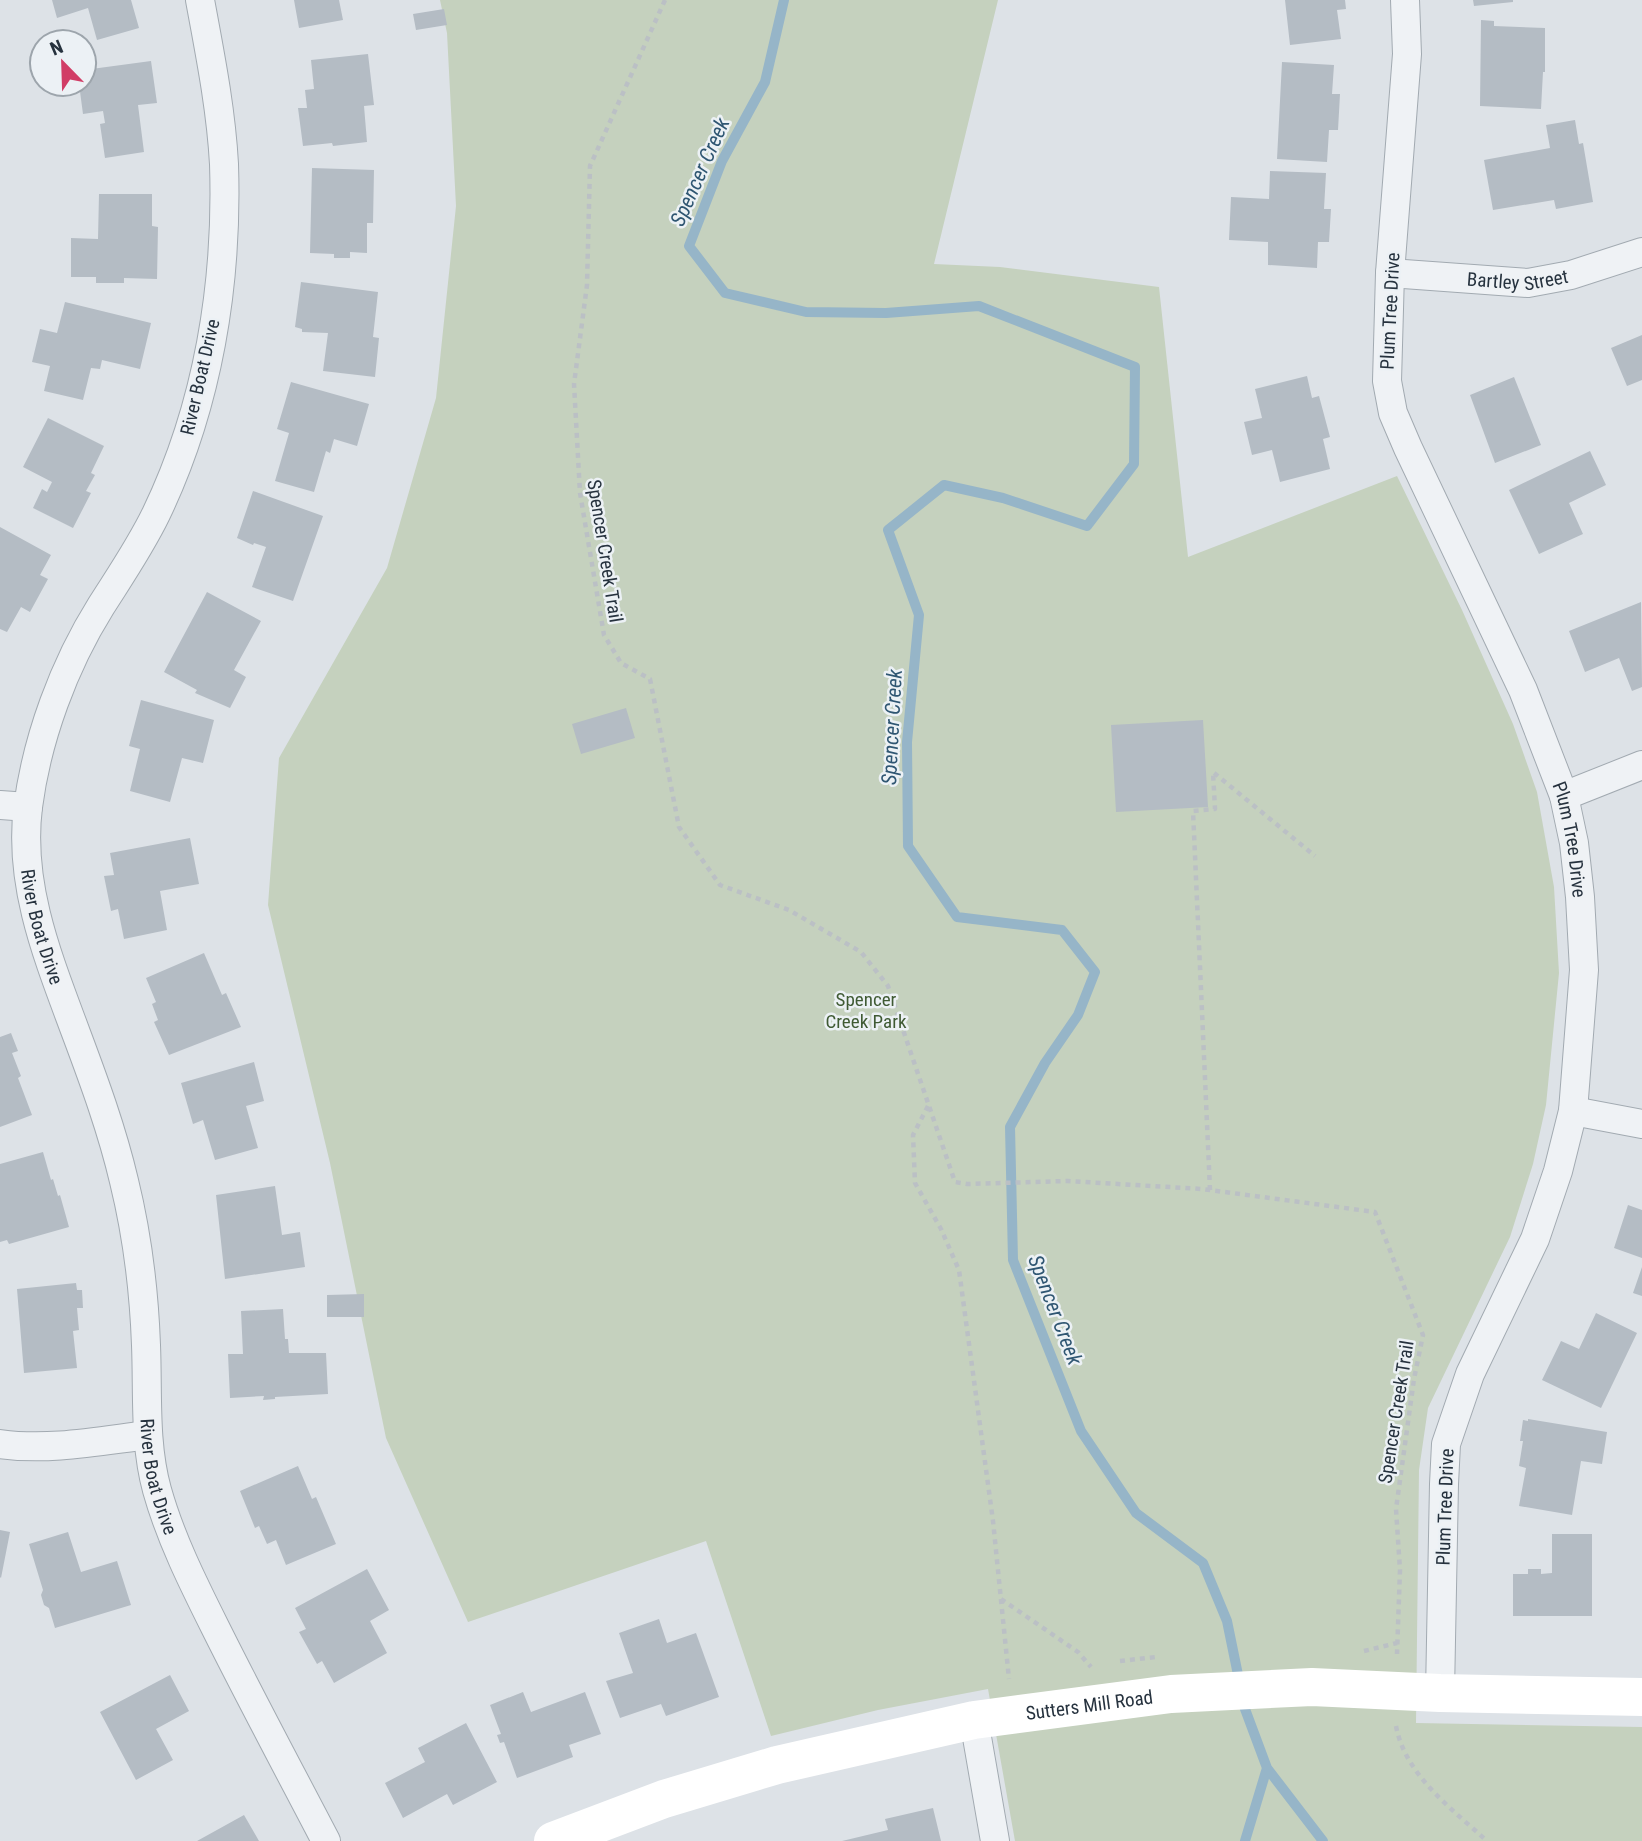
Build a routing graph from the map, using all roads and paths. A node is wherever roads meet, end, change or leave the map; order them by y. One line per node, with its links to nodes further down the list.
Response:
1 (200, 0): 9 (street, River Boat Drive)
2 (665, 0): 11 (path, Spencer Creek Trail)
3 (1405, 0): 5 (street, Plum Tree Drive)
4 (1642, 252): 5 (street, Bartley Street)
5 (1390, 273): 7 (street, Plum Tree Drive)
6 (1642, 765): 7 (street)
7 (1564, 796): 12 (street, Plum Tree Drive)
8 (0, 805): 9 (street)
9 (28, 807): 15 (street, River Boat Drive)
10 (1315, 856): 14 (path)
11 (928, 1105): 14 (path, Spencer Creek Trail); 17 (path)
12 (1573, 1111): 13 (street); 25 (street, Plum Tree Drive)
13 (1642, 1124)
14 (1210, 1190): 24 (path, Spencer Creek Trail)
15 (148, 1435): 16 (street); 28 (street, River Boat Drive)
16 (0, 1444)
17 (1001, 1598): 21 (path); 23 (path)
18 (1159, 1657): 19 (path)
19 (1114, 1663)
20 (1103, 1665): 21 (path)
21 (1092, 1668): 22 (path)
22 (1080, 1670)
23 (1021, 1679)
24 (1395, 1692): 25 (street, Sutters Mill Road); 27 (street, Sutters Mill Road); 31 (path, Spencer Creek Trail)
25 (1440, 1693): 26 (street, Sutters Mill Road)
26 (1642, 1696)
27 (974, 1720): 29 (street, Sutters Mill Road); 30 (street)
28 (326, 1841)
29 (553, 1841)
30 (995, 1841)
31 (1487, 1841)

